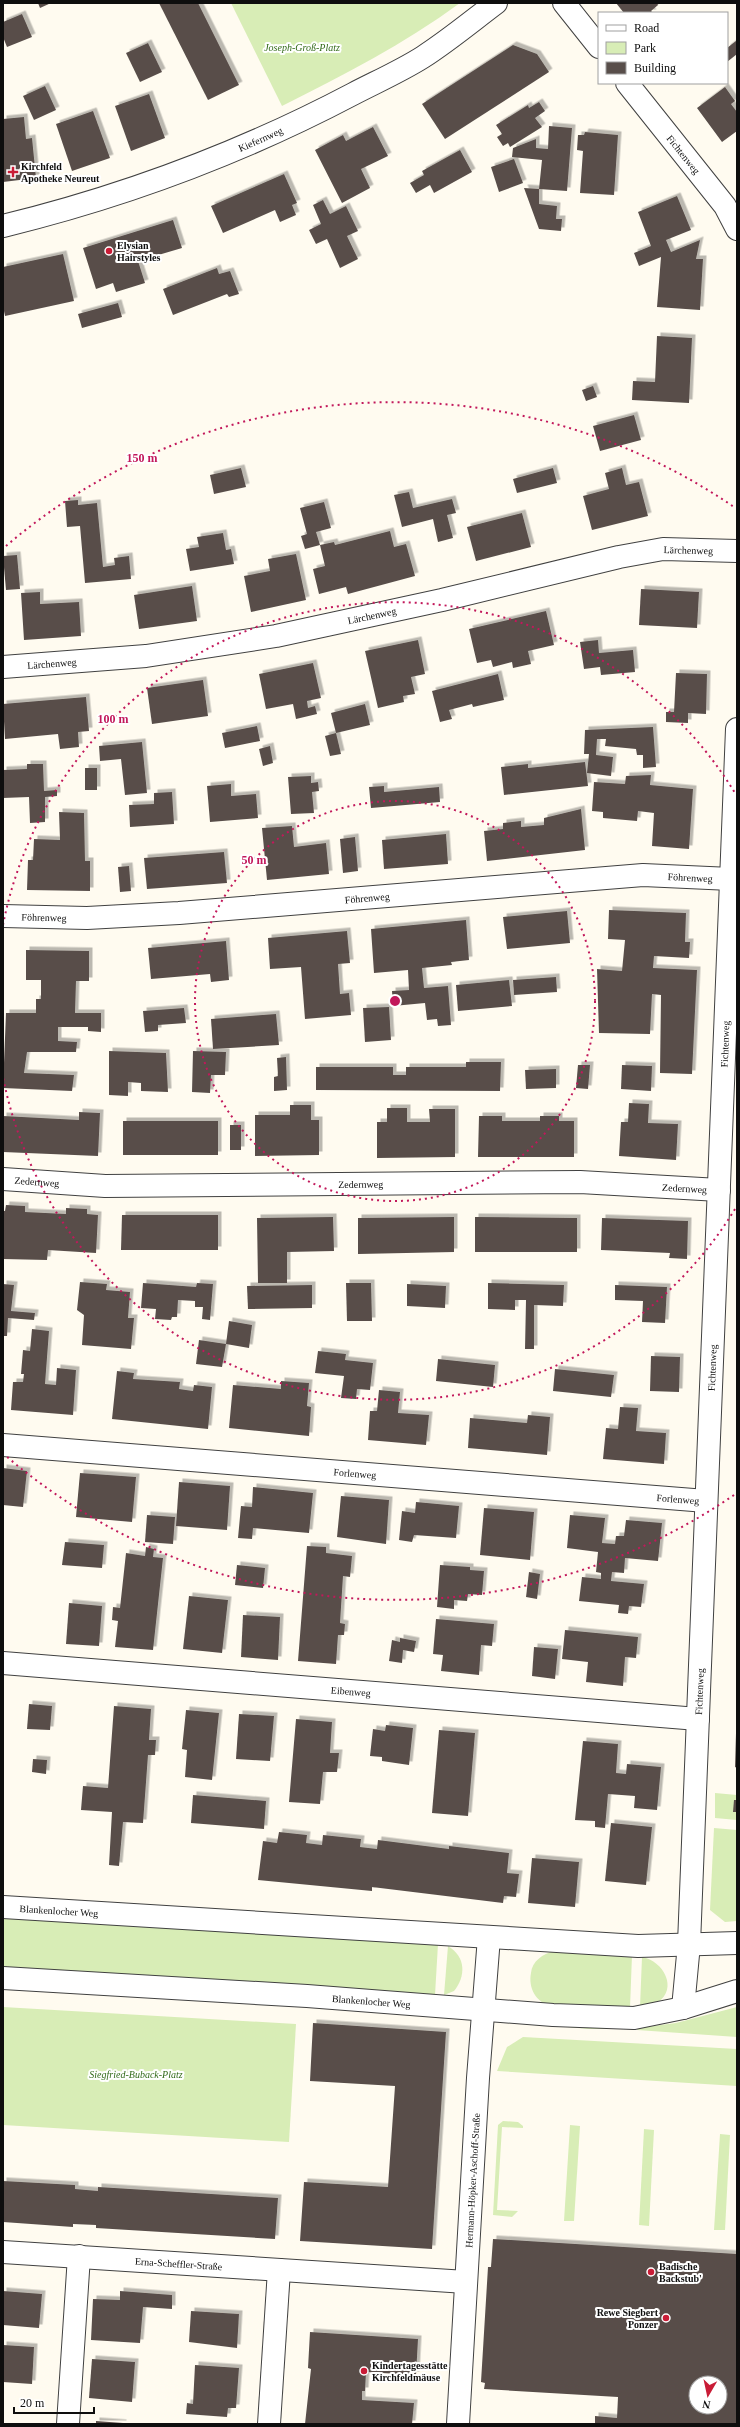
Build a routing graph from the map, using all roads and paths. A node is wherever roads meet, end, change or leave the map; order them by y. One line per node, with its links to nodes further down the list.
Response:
1 (496, 3): 5 (street, Kiefernweg)
2 (564, 3): 3 (street)
3 (598, 46)
4 (628, 84): 6 (street, Fichtenweg)
5 (3, 226)
6 (737, 228)
7 (737, 551): 8 (street, Lärchenweg)
8 (3, 667)
9 (737, 729): 10 (street, Fichtenweg)
10 (731, 879): 11 (street, Föhrenweg); 13 (street, Fichtenweg)
11 (3, 916)
12 (3, 1179): 13 (street, Zedernweg)
13 (719, 1190): 15 (street, Fichtenweg)
14 (3, 1445): 15 (street, Forlenweg)
15 (706, 1501): 17 (street, Fichtenweg)
16 (3, 1663): 17 (street, Eibenweg)
17 (698, 1719): 21 (street, Fichtenweg)
18 (3, 1907): 19 (street, Blankenlocher Weg)
19 (489, 1937): 21 (street, Blankenlocher Weg); 25 (street, Hermann-Höpker-Aschoff-Straße)
20 (737, 1943): 21 (street, Blankenlocher Weg)
21 (689, 1944): 24 (street, Fichtenweg)
22 (3, 1978): 25 (street, Blankenlocher Weg)
23 (737, 1991): 24 (street, Blankenlocher Weg)
24 (683, 2008): 25 (street, Blankenlocher Weg)
25 (484, 2011): 29 (street, Hermann-Höpker-Aschoff-Straße)
26 (3, 2252): 27 (street, Erna-Scheffler-Straße)
27 (79, 2256): 28 (street, Erna-Scheffler-Straße); 30 (street)
28 (279, 2270): 29 (street, Erna-Scheffler-Straße); 31 (street)
29 (466, 2282): 32 (street, Hermann-Höpker-Aschoff-Straße)
30 (68, 2424)
31 (269, 2424)
32 (458, 2424)

